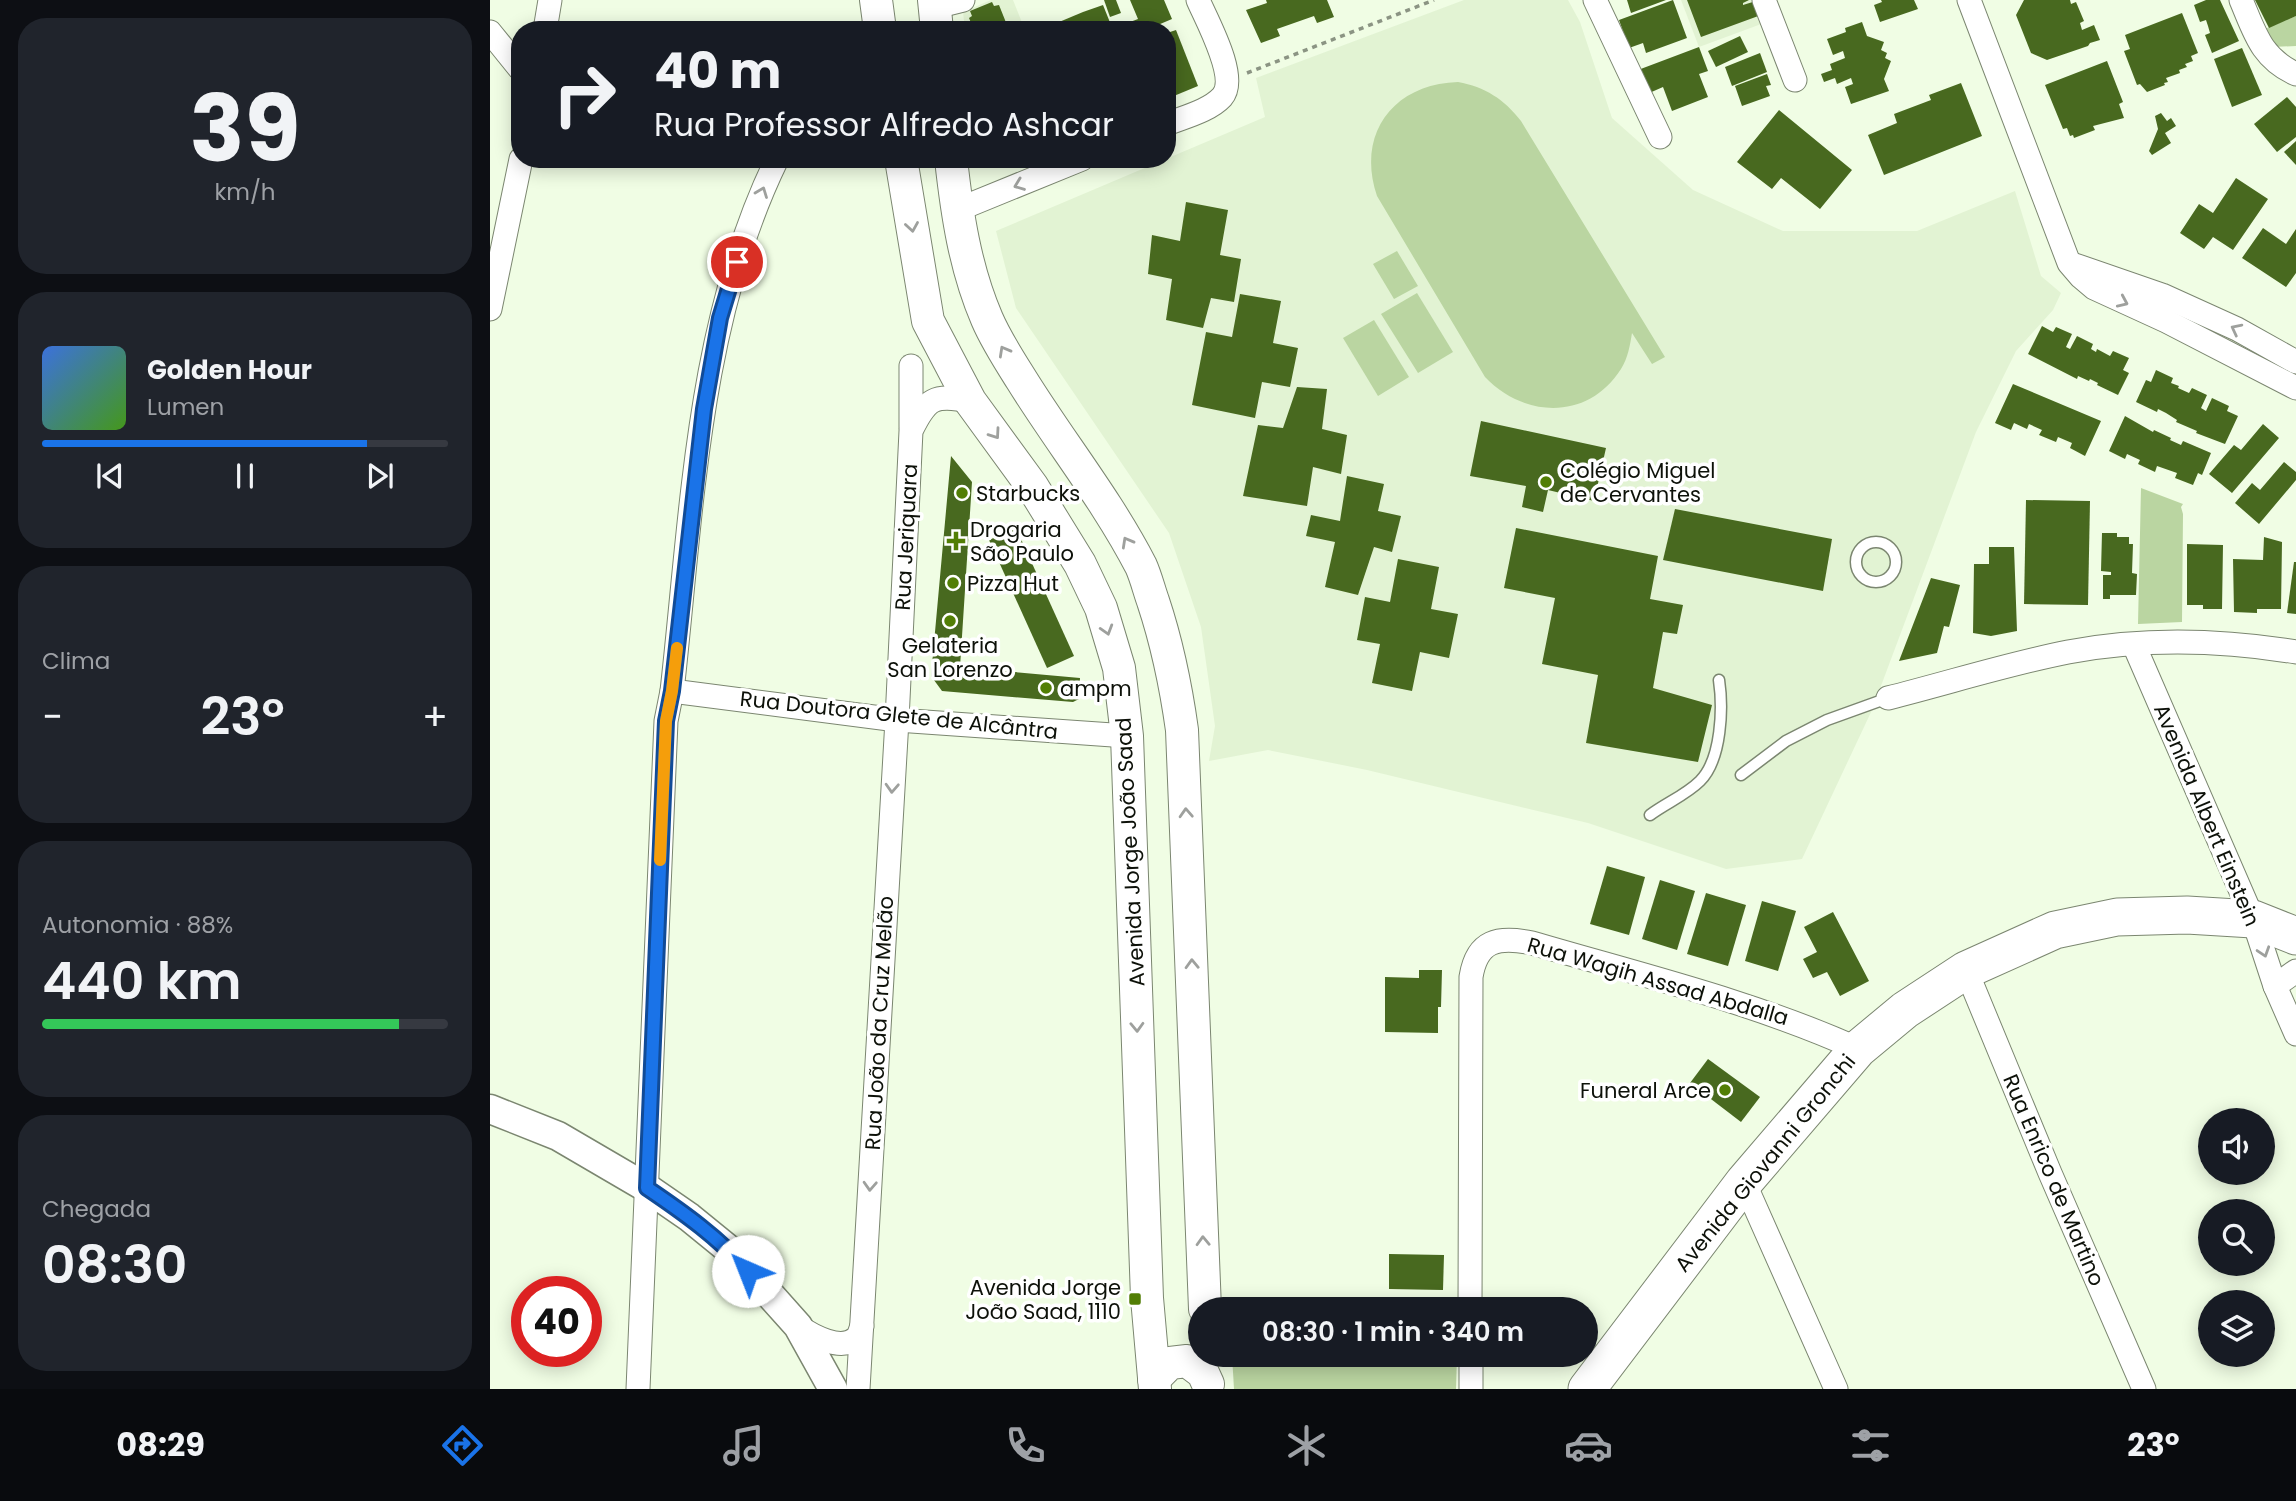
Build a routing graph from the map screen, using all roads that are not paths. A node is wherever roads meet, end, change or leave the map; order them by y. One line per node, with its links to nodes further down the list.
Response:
1 (550, 0): 8 (street)
2 (876, 0): 9 (main road)
3 (1198, 0): 14 (street)
4 (1595, 0): 15 (street)
5 (1764, 0): 13 (street)
6 (1969, 0): 22 (street)
7 (2241, 0): 12 (street)
8 (546, 21)
9 (879, 21)
10 (490, 32): 11 (street)
11 (511, 58)
12 (2296, 74)
13 (1795, 80)
14 (1176, 120)
15 (1660, 137)
16 (519, 168): 23 (street)
17 (772, 168): 32 (street, one-way to 17)
18 (902, 168): 27 (main road, Avenida Jorge João Saad, one-way to 27)
19 (952, 168): 21 (main road)
20 (1060, 168): 21 (street, one-way to 21)
21 (957, 210): 48 (main road, one-way to 21)
22 (2069, 262): 24 (street, one-way to 22); 26 (street, one-way to 26)
23 (490, 309)
24 (2296, 362)
25 (911, 366): 28 (street, Rua Jeriquara)
26 (2296, 388)
27 (970, 401): 28 (street); 35 (main road, Avenida Jorge João Saad, one-way to 35)
28 (911, 431): 34 (street, Rua Jeriquara)
29 (2134, 645): 30 (street); 33 (street); 38 (street, Avenida Albert Einstein)
30 (2296, 652)
31 (1719, 680): 37 (lane)
32 (672, 691): 34 (street, Rua Doutora Glete de Alcântra); 47 (street)
33 (1888, 698): 36 (lane)
34 (897, 720): 35 (street, Rua Doutora Glete de Alcântra); 51 (street, Rua João da Cruz Melão, one-way to 51)
35 (1127, 736): 54 (main road, Avenida Jorge João Saad, one-way to 54)
36 (1741, 775)
37 (1650, 815)
38 (2253, 919): 39 (main road, Avenida Giovanni Gronchi); 40 (main road, Avenida Giovanni Gronchi); 42 (street, Avenida Albert Einstein, one-way to 42)
39 (2296, 936)
40 (1966, 970): 44 (main road, Avenida Giovanni Gronchi); 61 (street, Rua Enrico de Martino)
41 (2296, 971): 42 (street)
42 (2275, 986): 43 (street, Avenida Albert Einstein)
43 (2296, 1034)
44 (1858, 1049): 46 (main road, Avenida Giovanni Gronchi); 49 (street, Rua Wagih Assad Abdalla)
45 (490, 1109): 47 (street)
46 (1744, 1182): 59 (main road, Avenida Giovanni Gronchi); 60 (street)
47 (647, 1188): 50 (street); 55 (street)
48 (1205, 1297)
49 (1470, 1297)
50 (797, 1326): 51 (street); 56 (street)
51 (862, 1326): 57 (street, Rua João da Cruz Melão)
52 (1471, 1367): 58 (street)
53 (1207, 1376): 54 (main road)
54 (1155, 1384)
55 (638, 1389)
56 (833, 1389)
57 (858, 1389)
58 (1471, 1389)
59 (1587, 1389)
60 (1836, 1389)
61 (2144, 1389)

